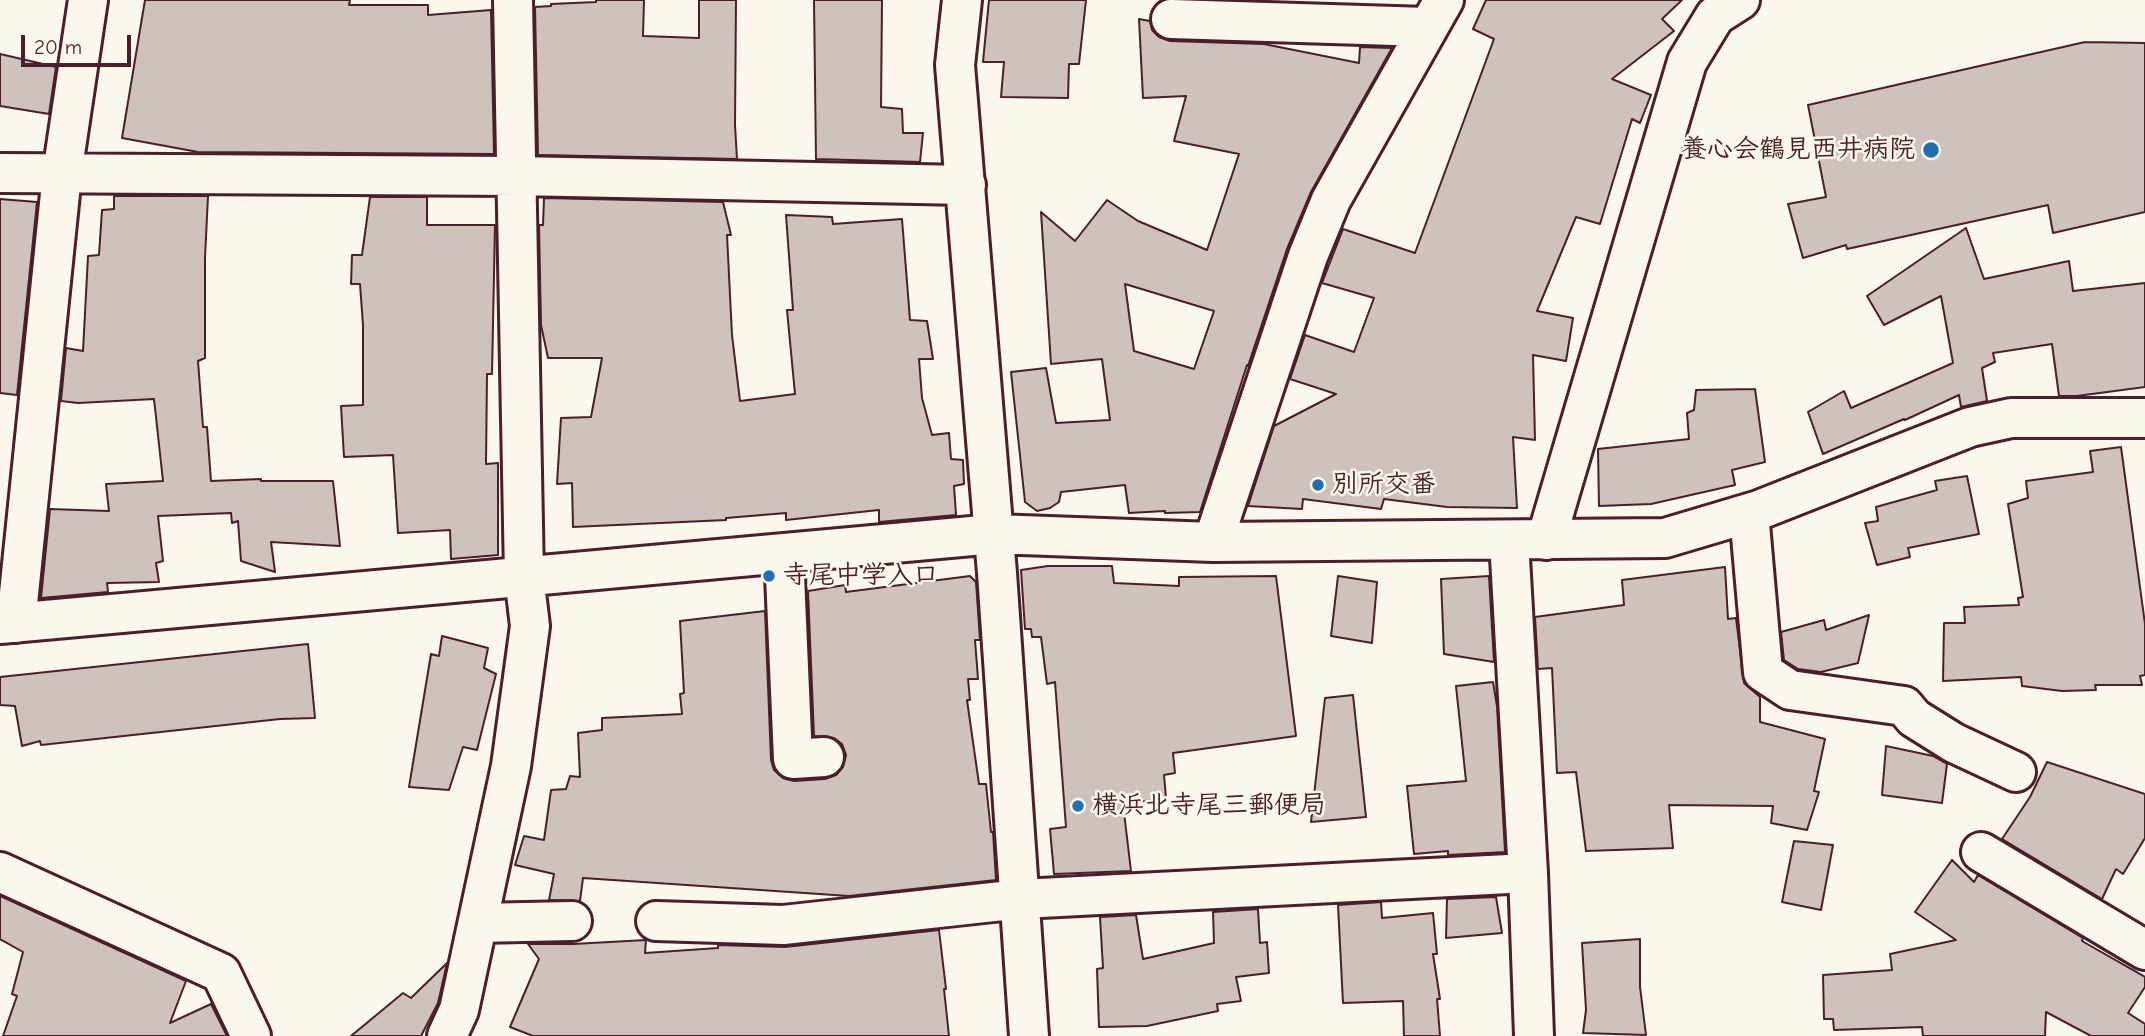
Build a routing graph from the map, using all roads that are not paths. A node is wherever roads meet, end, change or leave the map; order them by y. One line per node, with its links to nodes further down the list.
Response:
1 (88, 0): 8 (street)
2 (513, 0): 9 (street)
3 (962, 0): 10 (street)
4 (1740, 0): 15 (street)
5 (1435, 13): 6 (street); 16 (street)
6 (1171, 19)
7 (0, 173): 8 (street)
8 (62, 174): 9 (street); 19 (street)
9 (517, 176): 10 (street); 18 (street)
10 (966, 185): 13 (street)
11 (2145, 418): 12 (street)
12 (1749, 513): 15 (street); 21 (street)
13 (994, 534): 16 (street); 17 (street); 25 (street)
14 (1509, 540): 15 (street); 16 (street); 24 (street)
15 (1546, 540)
16 (1213, 542)
17 (784, 553): 18 (street); 20 (street)
18 (524, 576): 19 (street); 28 (street)
19 (8, 623)
20 (824, 757)
21 (2016, 772)
22 (1982, 852): 29 (street)
23 (0, 872): 30 (street)
24 (1528, 873): 25 (street); 33 (street)
25 (1021, 899): 27 (street); 32 (street)
26 (572, 921): 28 (street)
27 (656, 921)
28 (478, 923): 31 (street)
29 (2145, 950)
30 (251, 1036)
31 (447, 1036)
32 (1029, 1036)
33 (1534, 1036)

